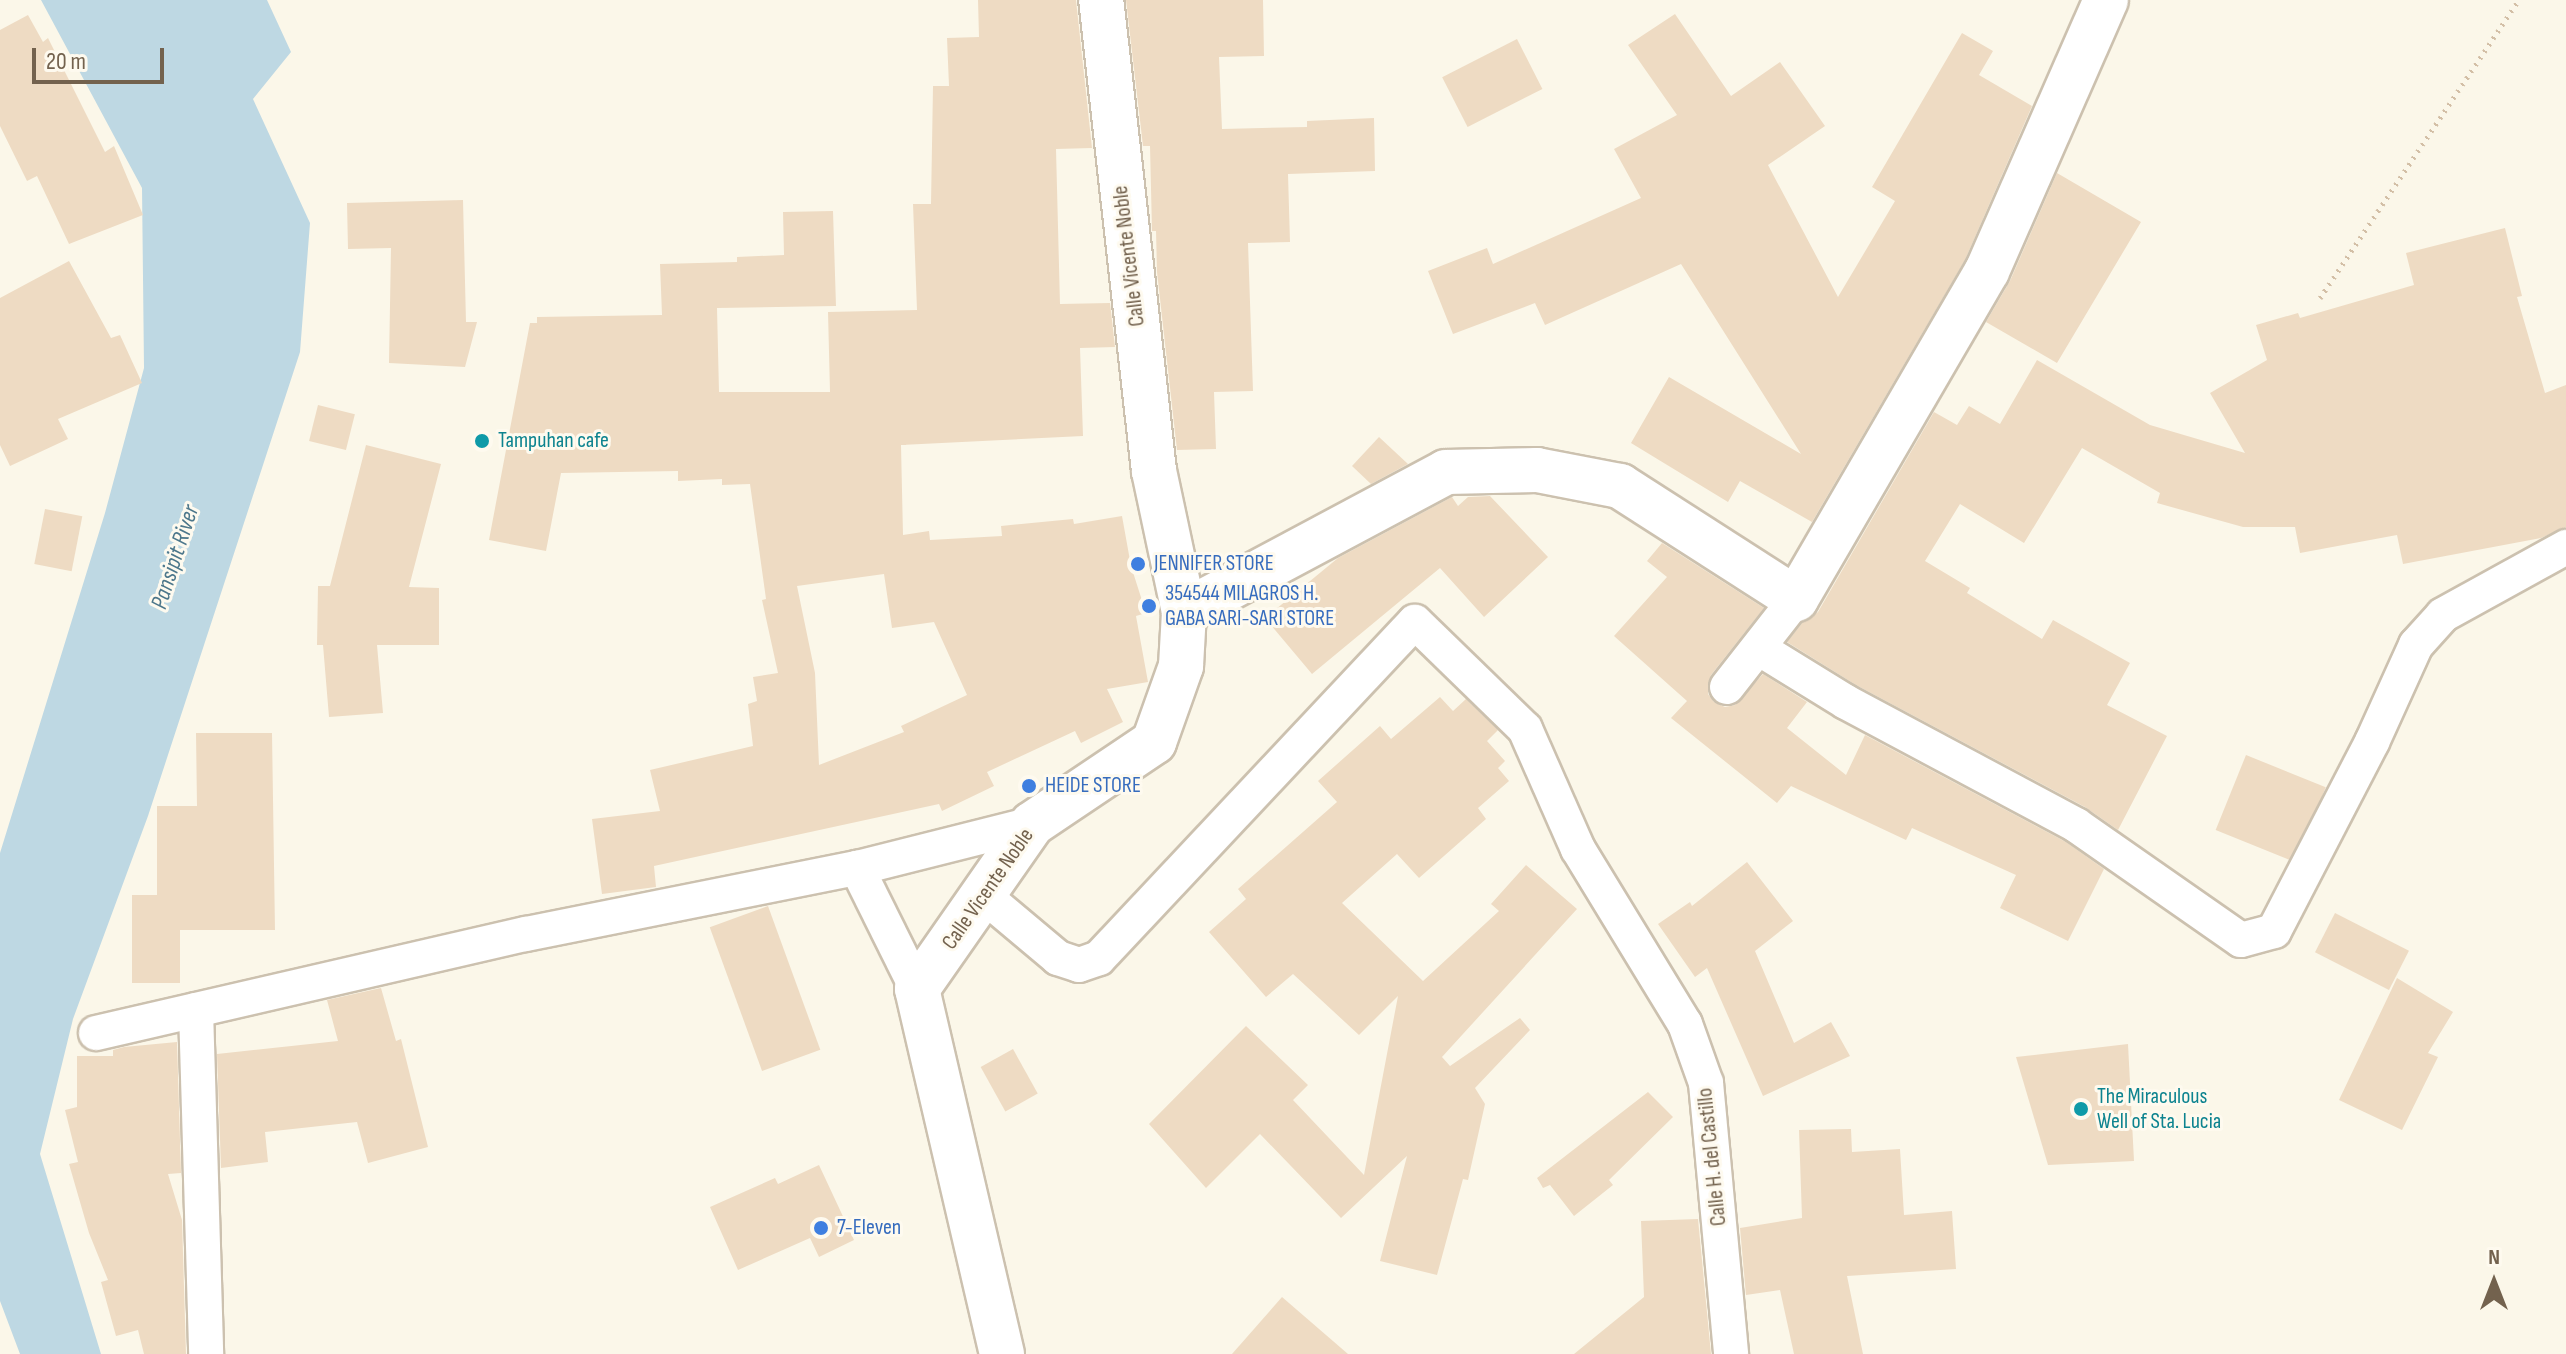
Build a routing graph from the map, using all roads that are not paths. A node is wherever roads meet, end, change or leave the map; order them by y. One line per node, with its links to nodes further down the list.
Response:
1 (1101, 0): 5 (main road, Calle Vicente Noble)
2 (2106, 0): 4 (main road)
3 (2566, 547): 6 (street)
4 (1796, 599): 5 (main road); 6 (street)
5 (1184, 612): 8 (main road, Calle Vicente Noble)
6 (1760, 649): 7 (street)
7 (1727, 687)
8 (1032, 824): 9 (street); 10 (main road, Calle Vicente Noble)
9 (857, 868): 11 (street); 12 (street)
10 (983, 895): 11 (main road, Calle Vicente Noble); 16 (street, Calle H. del Castillo)
11 (917, 989): 15 (main road)
12 (196, 1010): 13 (street); 14 (street)
13 (96, 1033)
14 (206, 1354)
15 (1002, 1354)
16 (1731, 1354)

